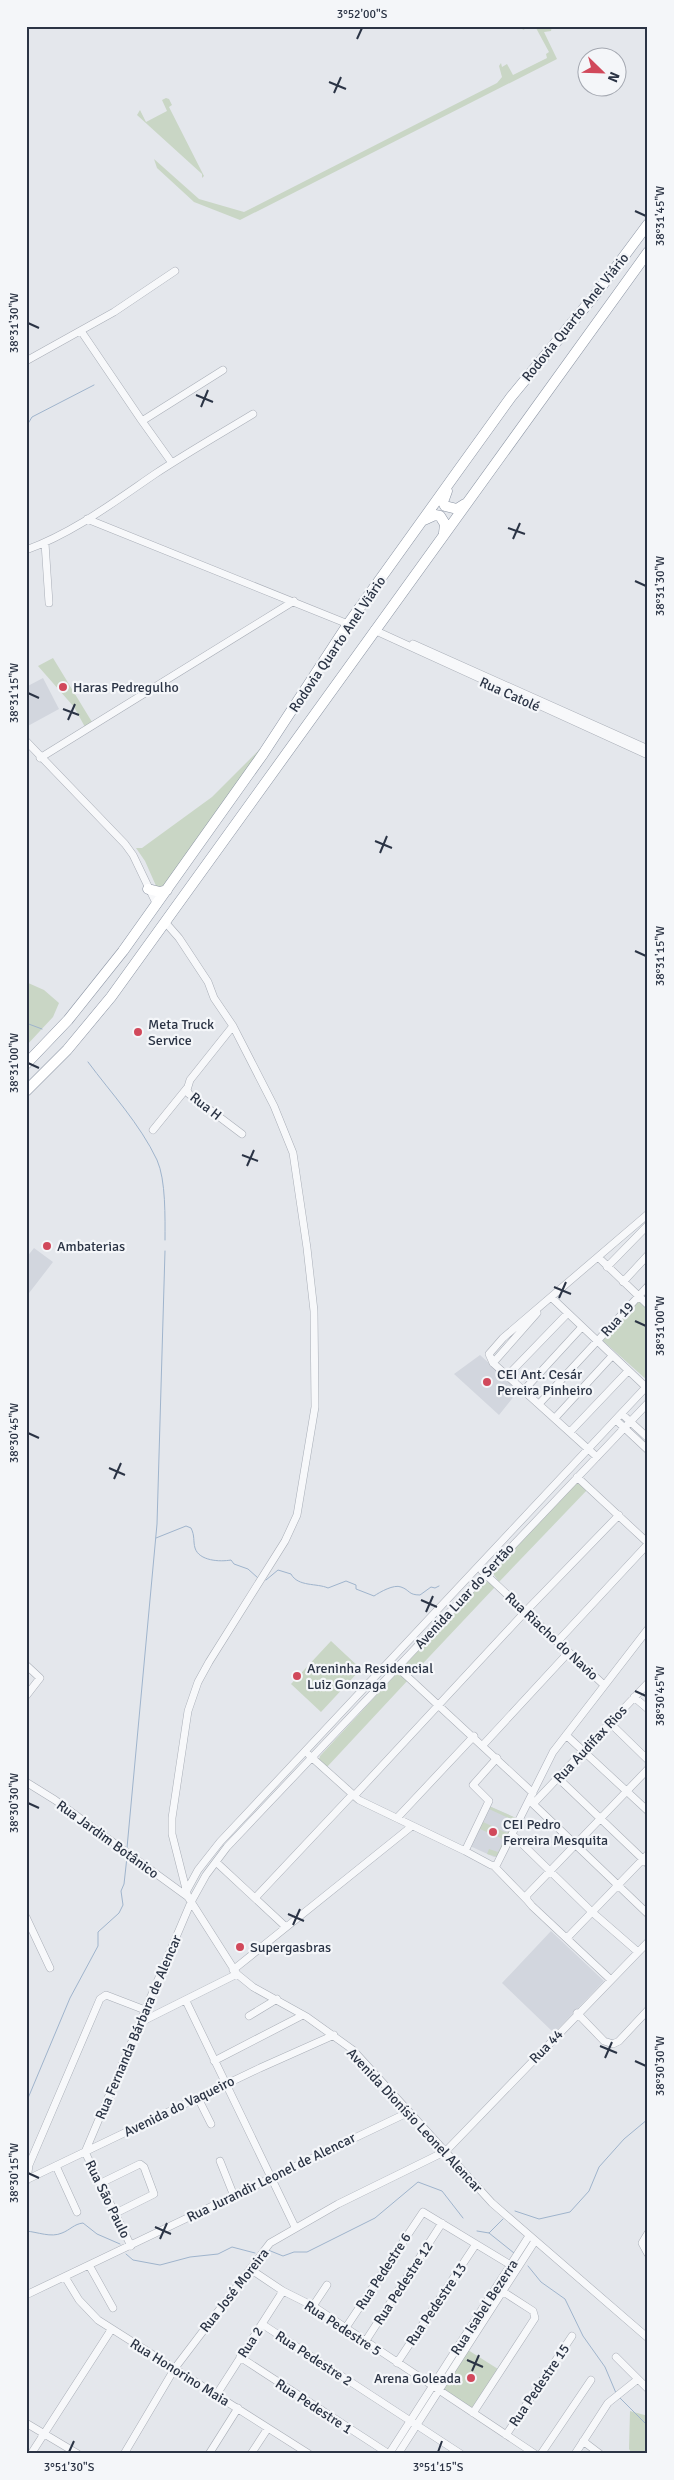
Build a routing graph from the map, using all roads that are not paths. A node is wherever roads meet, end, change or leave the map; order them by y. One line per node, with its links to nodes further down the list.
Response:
1 (648, 224): 10 (highway, Rodovia Quarto Anel Viário)
2 (648, 252): 11 (highway, Rodovia Quarto Anel Viário)
3 (175, 271): 4 (street)
4 (81, 331): 5 (street); 8 (street)
5 (26, 361)
6 (223, 370): 8 (street)
7 (253, 414): 9 (street)
8 (142, 421): 9 (street)
9 (172, 463): 12 (street)
10 (457, 472): 11 (highway); 13 (highway, Rodovia Quarto Anel Viário)
11 (466, 503): 14 (highway, Rodovia Quarto Anel Viário)
12 (87, 519): 15 (street); 17 (street)
13 (420, 524): 14 (highway); 19 (highway, Rodovia Quarto Anel Viário)
14 (444, 533): 20 (highway, Rodovia Quarto Anel Viário)
15 (45, 543): 16 (street); 18 (street)
16 (26, 550)
17 (294, 601): 19 (street); 25 (street)
18 (49, 603)
19 (348, 624): 26 (highway, Rodovia Quarto Anel Viário)
20 (375, 628): 22 (street, Rua Catolé); 27 (highway, Rodovia Quarto Anel Viário)
21 (26, 741): 25 (street)
22 (629, 744): 23 (street, Rua Catolé); 24 (street, Rua Catolé)
23 (648, 749)
24 (648, 756)
25 (40, 758): 28 (street)
26 (182, 869): 27 (highway); 29 (highway, Rodovia Quarto Anel Viário)
27 (196, 880): 31 (highway, Rodovia Quarto Anel Viário)
28 (148, 889): 29 (highway); 30 (street)
29 (167, 890): 30 (highway, Rodovia Quarto Anel Viário)
30 (156, 905): 32 (highway, Rodovia Quarto Anel Viário)
31 (165, 922): 33 (highway, Rodovia Quarto Anel Viário); 34 (street, Avenida Dionísio Leonel Alencar)
32 (123, 950): 33 (highway); 35 (highway, Rodovia Quarto Anel Viário)
33 (135, 963): 37 (highway, Rodovia Quarto Anel Viário)
34 (233, 1026): 36 (street, Rua H); 115 (street, Avenida Dionísio Leonel Alencar)
35 (26, 1064)
36 (187, 1088): 38 (street); 39 (street, Rua H)
37 (26, 1091)
38 (152, 1130)
39 (242, 1134)
40 (648, 1214): 43 (street)
41 (648, 1225): 44 (street)
42 (648, 1254): 45 (street)
43 (598, 1257): 44 (street); 48 (street)
44 (608, 1267): 45 (street)
45 (623, 1282): 47 (street)
46 (648, 1286): 47 (street, Rua 19)
47 (638, 1296): 49 (street); 52 (street, Rua 19)
48 (551, 1297): 50 (street); 55 (street)
49 (648, 1305)
50 (567, 1314): 51 (street); 55 (street)
51 (581, 1328): 52 (street); 57 (street)
52 (596, 1342): 53 (street); 59 (street, Rua 19)
53 (612, 1356): 54 (street); 61 (street)
54 (628, 1371): 56 (street); 65 (street)
55 (507, 1376): 57 (street)
56 (647, 1387): 60 (street, Avenida Luar do Sertão)
57 (524, 1390): 59 (street)
58 (648, 1403): 63 (street, Avenida Luar do Sertão)
59 (539, 1404): 61 (street)
60 (622, 1414): 62 (street, Avenida Luar do Sertão); 63 (street)
61 (555, 1418): 65 (street)
62 (616, 1420): 64 (street); 67 (street, Avenida Luar do Sertão)
63 (631, 1422): 64 (street, Avenida Luar do Sertão); 66 (street)
64 (624, 1428): 68 (street); 69 (street, Avenida Luar do Sertão)
65 (570, 1432): 67 (street)
66 (648, 1438)
67 (589, 1450): 69 (street); 73 (street, Avenida Luar do Sertão)
68 (648, 1450)
69 (597, 1457): 70 (street, Avenida Luar do Sertão)
70 (578, 1477): 71 (street); 74 (street, Avenida Luar do Sertão)
71 (619, 1515): 72 (street); 75 (street)
72 (648, 1543): 77 (street)
73 (477, 1567): 74 (street, Rua Riacho do Navio); 91 (street, Avenida Luar do Sertão)
74 (484, 1574): 75 (street, Rua Riacho do Navio); 79 (street, Avenida Luar do Sertão)
75 (525, 1612): 77 (street, Rua Riacho do Navio); 85 (street)
76 (648, 1629): 82 (street)
77 (557, 1642): 78 (street, Rua Riacho do Navio)
78 (568, 1653): 82 (street, Rua Riacho do Navio); 90 (street)
79 (397, 1667): 85 (street); 93 (street, Avenida Luar do Sertão)
80 (28, 1669): 83 (street)
81 (648, 1683): 84 (street, Rua Audifax Rios)
82 (604, 1685): 88 (street)
83 (26, 1695)
84 (634, 1697): 86 (street); 87 (street, Rua Audifax Rios)
85 (438, 1704): 89 (street); 101 (street)
86 (648, 1710)
87 (610, 1723): 92 (street, Rua Audifax Rios); 95 (street)
88 (566, 1735): 92 (street); 100 (street)
89 (474, 1736): 90 (street); 104 (street)
90 (483, 1745): 94 (street)
91 (305, 1751): 93 (street); 115 (street, Avenida Luar do Sertão)
92 (584, 1751): 97 (street, Rua Audifax Rios); 99 (street)
93 (312, 1758): 101 (street); 111 (street, Avenida Luar do Sertão)
94 (497, 1758): 100 (street); 109 (street)
95 (648, 1760)
96 (648, 1769): 99 (street)
97 (558, 1778): 102 (street, Rua Audifax Rios); 105 (street)
98 (26, 1782): 115 (street, Rua Jardim Botânico)
99 (627, 1791): 103 (street); 105 (street)
100 (533, 1793): 102 (street)
101 (353, 1796): 104 (street); 116 (street)
102 (531, 1802): 107 (street); 108 (street)
103 (648, 1811)
104 (397, 1818): 106 (street)
105 (600, 1819): 108 (street); 110 (street)
106 (412, 1826): 109 (street); 121 (street)
107 (513, 1835): 112 (street); 113 (street)
108 (575, 1845): 113 (street); 114 (street)
109 (466, 1851): 112 (street)
110 (646, 1859): 114 (street)
111 (216, 1862): 115 (street, Avenida Luar do Sertão); 116 (street)
112 (494, 1866): 117 (street)
113 (550, 1870): 117 (street); 118 (street)
114 (617, 1886): 118 (street); 119 (street)
115 (188, 1897): 126 (street, Avenida Dionísio Leonel Alencar); 130 (street, Rua Fernanda Bárbara de Alencar)
116 (255, 1898): 121 (street)
117 (527, 1900): 122 (street)
118 (592, 1912): 122 (street); 124 (street)
119 (648, 1914)
120 (26, 1917): 125 (street)
121 (286, 1927): 126 (street)
122 (567, 1938): 127 (street)
123 (648, 1942): 124 (street, Rua 44)
124 (638, 1952): 127 (street, Rua 44)
125 (50, 1968)
126 (235, 1972): 128 (street, Avenida Dionísio Leonel Alencar); 129 (street)
127 (611, 1980): 132 (street, Rua 44)
128 (277, 1999): 133 (street, Avenida Dionísio Leonel Alencar); 134 (street)
129 (186, 2001): 135 (street); 137 (street)
130 (146, 2010): 135 (street, Rua Fernanda Bárbara de Alencar); 147 (street)
131 (648, 2010): 132 (street)
132 (577, 2013): 142 (street, Rua 44)
133 (303, 2015): 136 (street, Avenida Dionísio Leonel Alencar); 137 (street)
134 (249, 2016)
135 (141, 2022): 143 (street, Rua Fernanda Bárbara de Alencar)
136 (334, 2035): 138 (street, Avenida do Vaqueiro); 140 (street, Avenida Dionísio Leonel Alencar)
137 (214, 2061): 138 (street)
138 (226, 2084): 139 (street, Avenida do Vaqueiro); 146 (street)
139 (198, 2098): 141 (street); 143 (street, Avenida do Vaqueiro)
140 (409, 2112): 142 (street, Avenida Dionísio Leonel Alencar); 146 (street, Rua Jurandir Leonel de Alencar)
141 (211, 2124)
142 (446, 2151): 153 (street, Rua José Moreira); 155 (street, Avenida Dionísio Leonel Alencar)
143 (85, 2152): 145 (street, Avenida do Vaqueiro); 148 (street, Rua São Paulo)
144 (220, 2161): 149 (street)
145 (56, 2166): 147 (street, Avenida do Vaqueiro); 150 (street)
146 (270, 2178): 149 (street, Rua Jurandir Leonel de Alencar); 153 (street)
147 (26, 2180)
148 (101, 2183): 151 (street, Rua São Paulo); 151 (street)
149 (234, 2196): 157 (street, Rua Jurandir Leonel de Alencar)
150 (76, 2212)
151 (116, 2213): 157 (street, Rua São Paulo)
152 (442, 2223): 156 (street); 170 (street, Rua Pedestre 6); 174 (street, Rua Pedestre 12)
153 (294, 2227): 161 (street, Rua José Moreira)
154 (648, 2233): 158 (street)
155 (532, 2238): 160 (street, Rua Isabel Bezerra); 173 (street, Avenida Dionísio Leonel Alencar)
156 (476, 2244): 160 (street); 177 (street, Rua Pedestre 13)
157 (131, 2246): 159 (street, Rua Jurandir Leonel de Alencar)
158 (648, 2254)
159 (88, 2265): 162 (street, Rua Jurandir Leonel de Alencar); 168 (street)
160 (514, 2267): 165 (street, Rua Isabel Bezerra); 181 (street, Rua Isabel Bezerra)
161 (250, 2269): 164 (street, Rua Pedestre 5); 178 (street, Rua José Moreira)
162 (64, 2276): 166 (street, Rua Jurandir Leonel de Alencar); 171 (street, Rua Honorino Maia)
163 (327, 2285): 167 (street)
164 (283, 2291): 167 (street, Rua Pedestre 5); 169 (street, Rua 2)
165 (502, 2291): 181 (street, Rua Isabel Bezerra); 185 (street)
166 (26, 2295)
167 (313, 2306): 170 (street, Rua Pedestre 5)
168 (113, 2308)
169 (262, 2324): 176 (street, Rua 2); 186 (street, Rua Pedestre 2)
170 (345, 2329): 174 (street, Rua Pedestre 5)
171 (110, 2330): 178 (street, Rua Honorino Maia); 189 (street)
172 (572, 2336): 190 (street, Rua Pedestre 15)
173 (648, 2338)
174 (365, 2342): 177 (street, Rua Pedestre 5)
175 (616, 2356): 180 (street)
176 (240, 2357): 183 (street, Rua 2); 198 (street, Rua Pedestre 1)
177 (397, 2363): 181 (street, Rua Pedestre 5)
178 (175, 2368): 183 (street, Rua Honorino Maia); 195 (street, Rua José Moreira)
179 (591, 2380): 202 (street)
180 (638, 2380): 182 (street); 191 (street)
181 (436, 2388): 185 (street, Rua Pedestre 5); 186 (street, Rua Isabel Bezerra)
182 (648, 2389)
183 (216, 2394): 184 (street, Rua Honorino Maia)
184 (238, 2408): 188 (street, Rua Honorino Maia); 196 (street)
185 (473, 2413): 190 (street, Rua Pedestre 5)
186 (414, 2422): 198 (street, Rua Isabel Bezerra); 199 (street, Rua Isabel Bezerra); 200 (street, Rua Pedestre 2)
187 (26, 2423): 189 (street)
188 (268, 2428): 192 (street, Rua Honorino Maia); 197 (street)
189 (44, 2434): 193 (street); 194 (street)
190 (506, 2435): 201 (street, Rua Pedestre 5)
191 (583, 2441): 203 (street); 204 (street)
192 (304, 2452)
193 (31, 2454)
194 (78, 2454)
195 (124, 2454)
196 (209, 2454)
197 (250, 2454)
198 (389, 2454)
199 (398, 2454)
200 (461, 2454)
201 (535, 2454)
202 (541, 2454)
203 (575, 2454)
204 (600, 2454)

